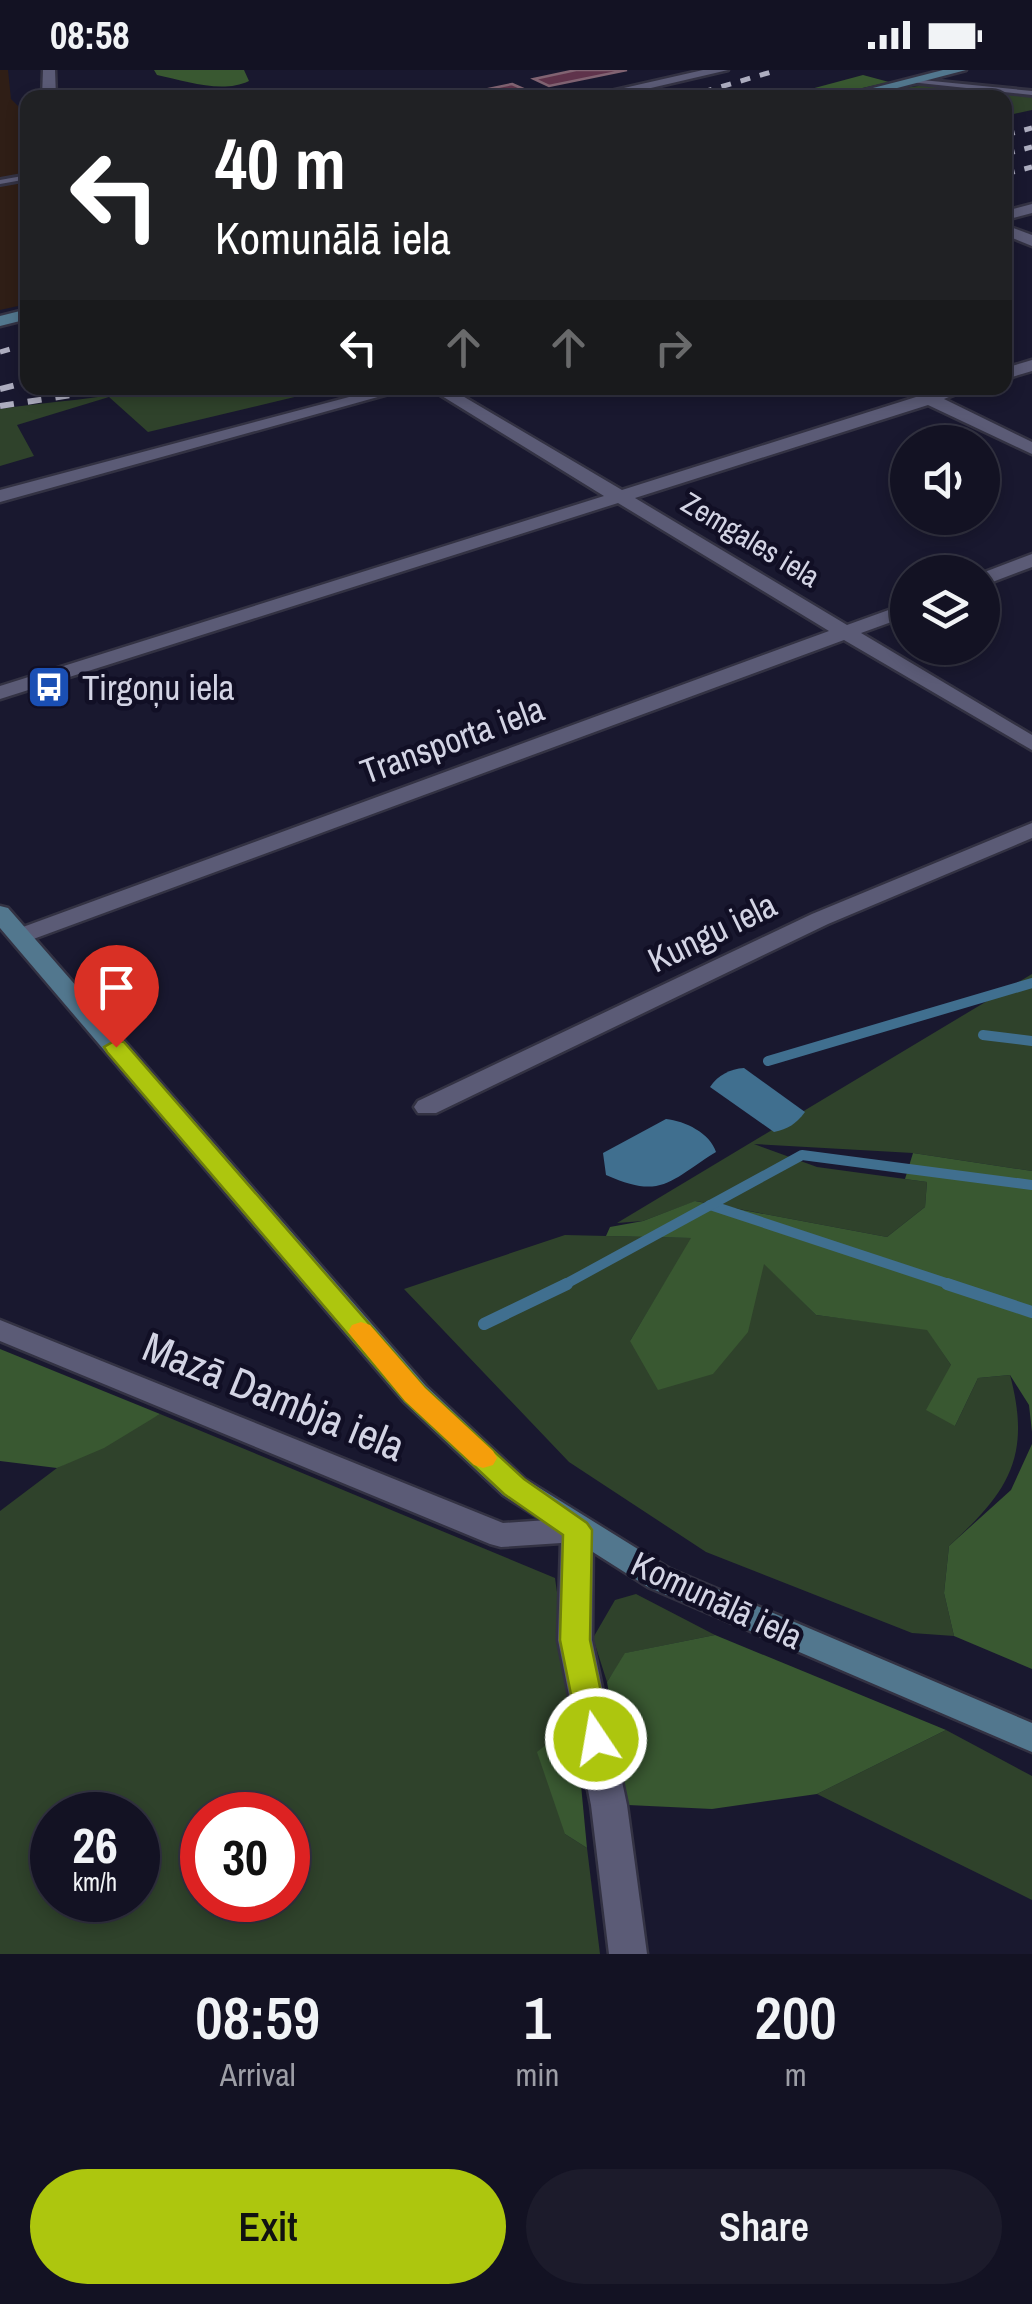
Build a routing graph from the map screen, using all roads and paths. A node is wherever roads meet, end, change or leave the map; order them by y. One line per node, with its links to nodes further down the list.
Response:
1 (722, 70): 4 (street)
2 (960, 70): 3 (street)
3 (912, 81): 5 (street); 6 (lane)
4 (625, 90)
5 (874, 90)
6 (1002, 90)
7 (375, 395): 13 (street)
8 (450, 395): 14 (street, Zemgales iela)
9 (922, 395): 11 (street)
10 (942, 395): 11 (street)
11 (930, 399): 12 (street); 14 (street)
12 (1032, 449)
13 (0, 496)
14 (621, 496): 18 (street, Zemgales iela); 19 (street)
15 (1032, 560): 16 (street)
16 (1000, 573)
17 (890, 617): 18 (street, Transporta iela)
18 (848, 633): 20 (street, Zemgales iela); 22 (street, Transporta iela)
19 (0, 693)
20 (1032, 744)
21 (1032, 830): 23 (street, Kungu iela)
22 (6, 922): 25 (street, Komunālā iela)
23 (427, 1107)
24 (0, 1330): 25 (street, Mazā Dambja iela)
25 (577, 1530): 26 (street, Komunālā iela); 27 (street)
26 (1032, 1738)
27 (628, 1954)

